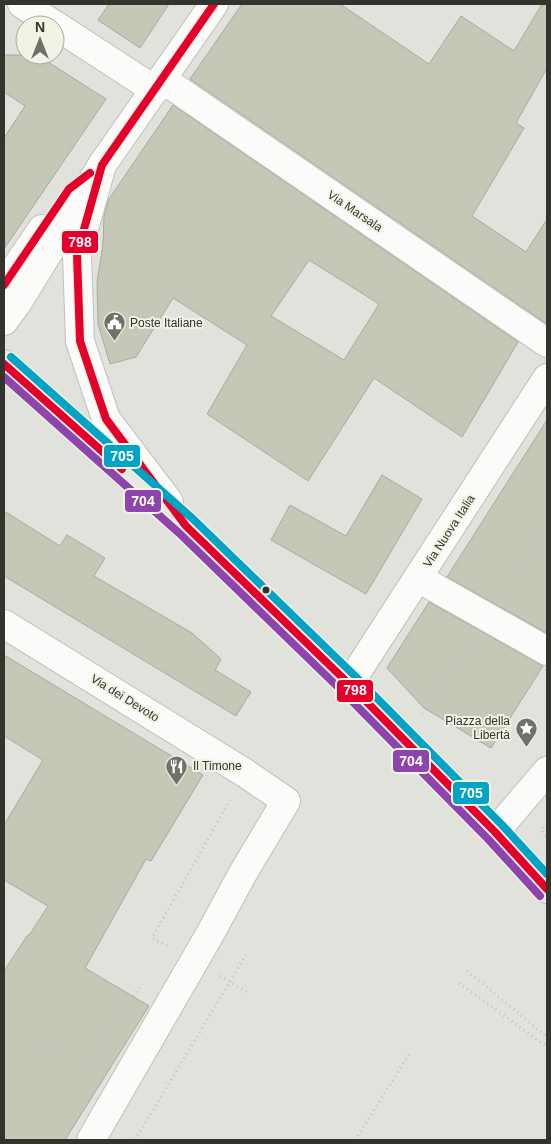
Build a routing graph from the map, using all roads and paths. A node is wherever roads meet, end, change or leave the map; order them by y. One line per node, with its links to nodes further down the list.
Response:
1 (22, 4): 3 (street, Via Marsala)
2 (214, 4): 5 (street)
3 (39, 15)
4 (65, 31): 5 (street, Via Marsala)
5 (159, 84): 6 (street); 9 (street, Via Marsala)
6 (102, 165): 7 (street); 8 (street); 12 (street)
7 (4, 285)
8 (4, 321)
9 (547, 343)
10 (7, 367): 12 (main road)
11 (547, 378): 13 (street, Via Nuova Italia)
12 (186, 526): 16 (main road)
13 (418, 578): 15 (street); 16 (street, Via Nuova Italia)
14 (4, 624): 32 (street, Via dei Devoto)
15 (547, 651)
16 (349, 684): 19 (main road)
17 (547, 772): 19 (street)
18 (547, 821): 20 (path)
19 (495, 832): 21 (main road)
20 (547, 841)
21 (547, 889)
22 (168, 947): 23 (path)
23 (164, 954)
24 (246, 955): 33 (path)
25 (467, 970): 29 (path)
26 (144, 982): 28 (path)
27 (459, 983): 30 (path)
28 (4, 1028)
29 (547, 1036)
30 (547, 1047)
31 (410, 1053): 34 (path)
32 (91, 1140)
33 (135, 1140)
34 (355, 1140)

